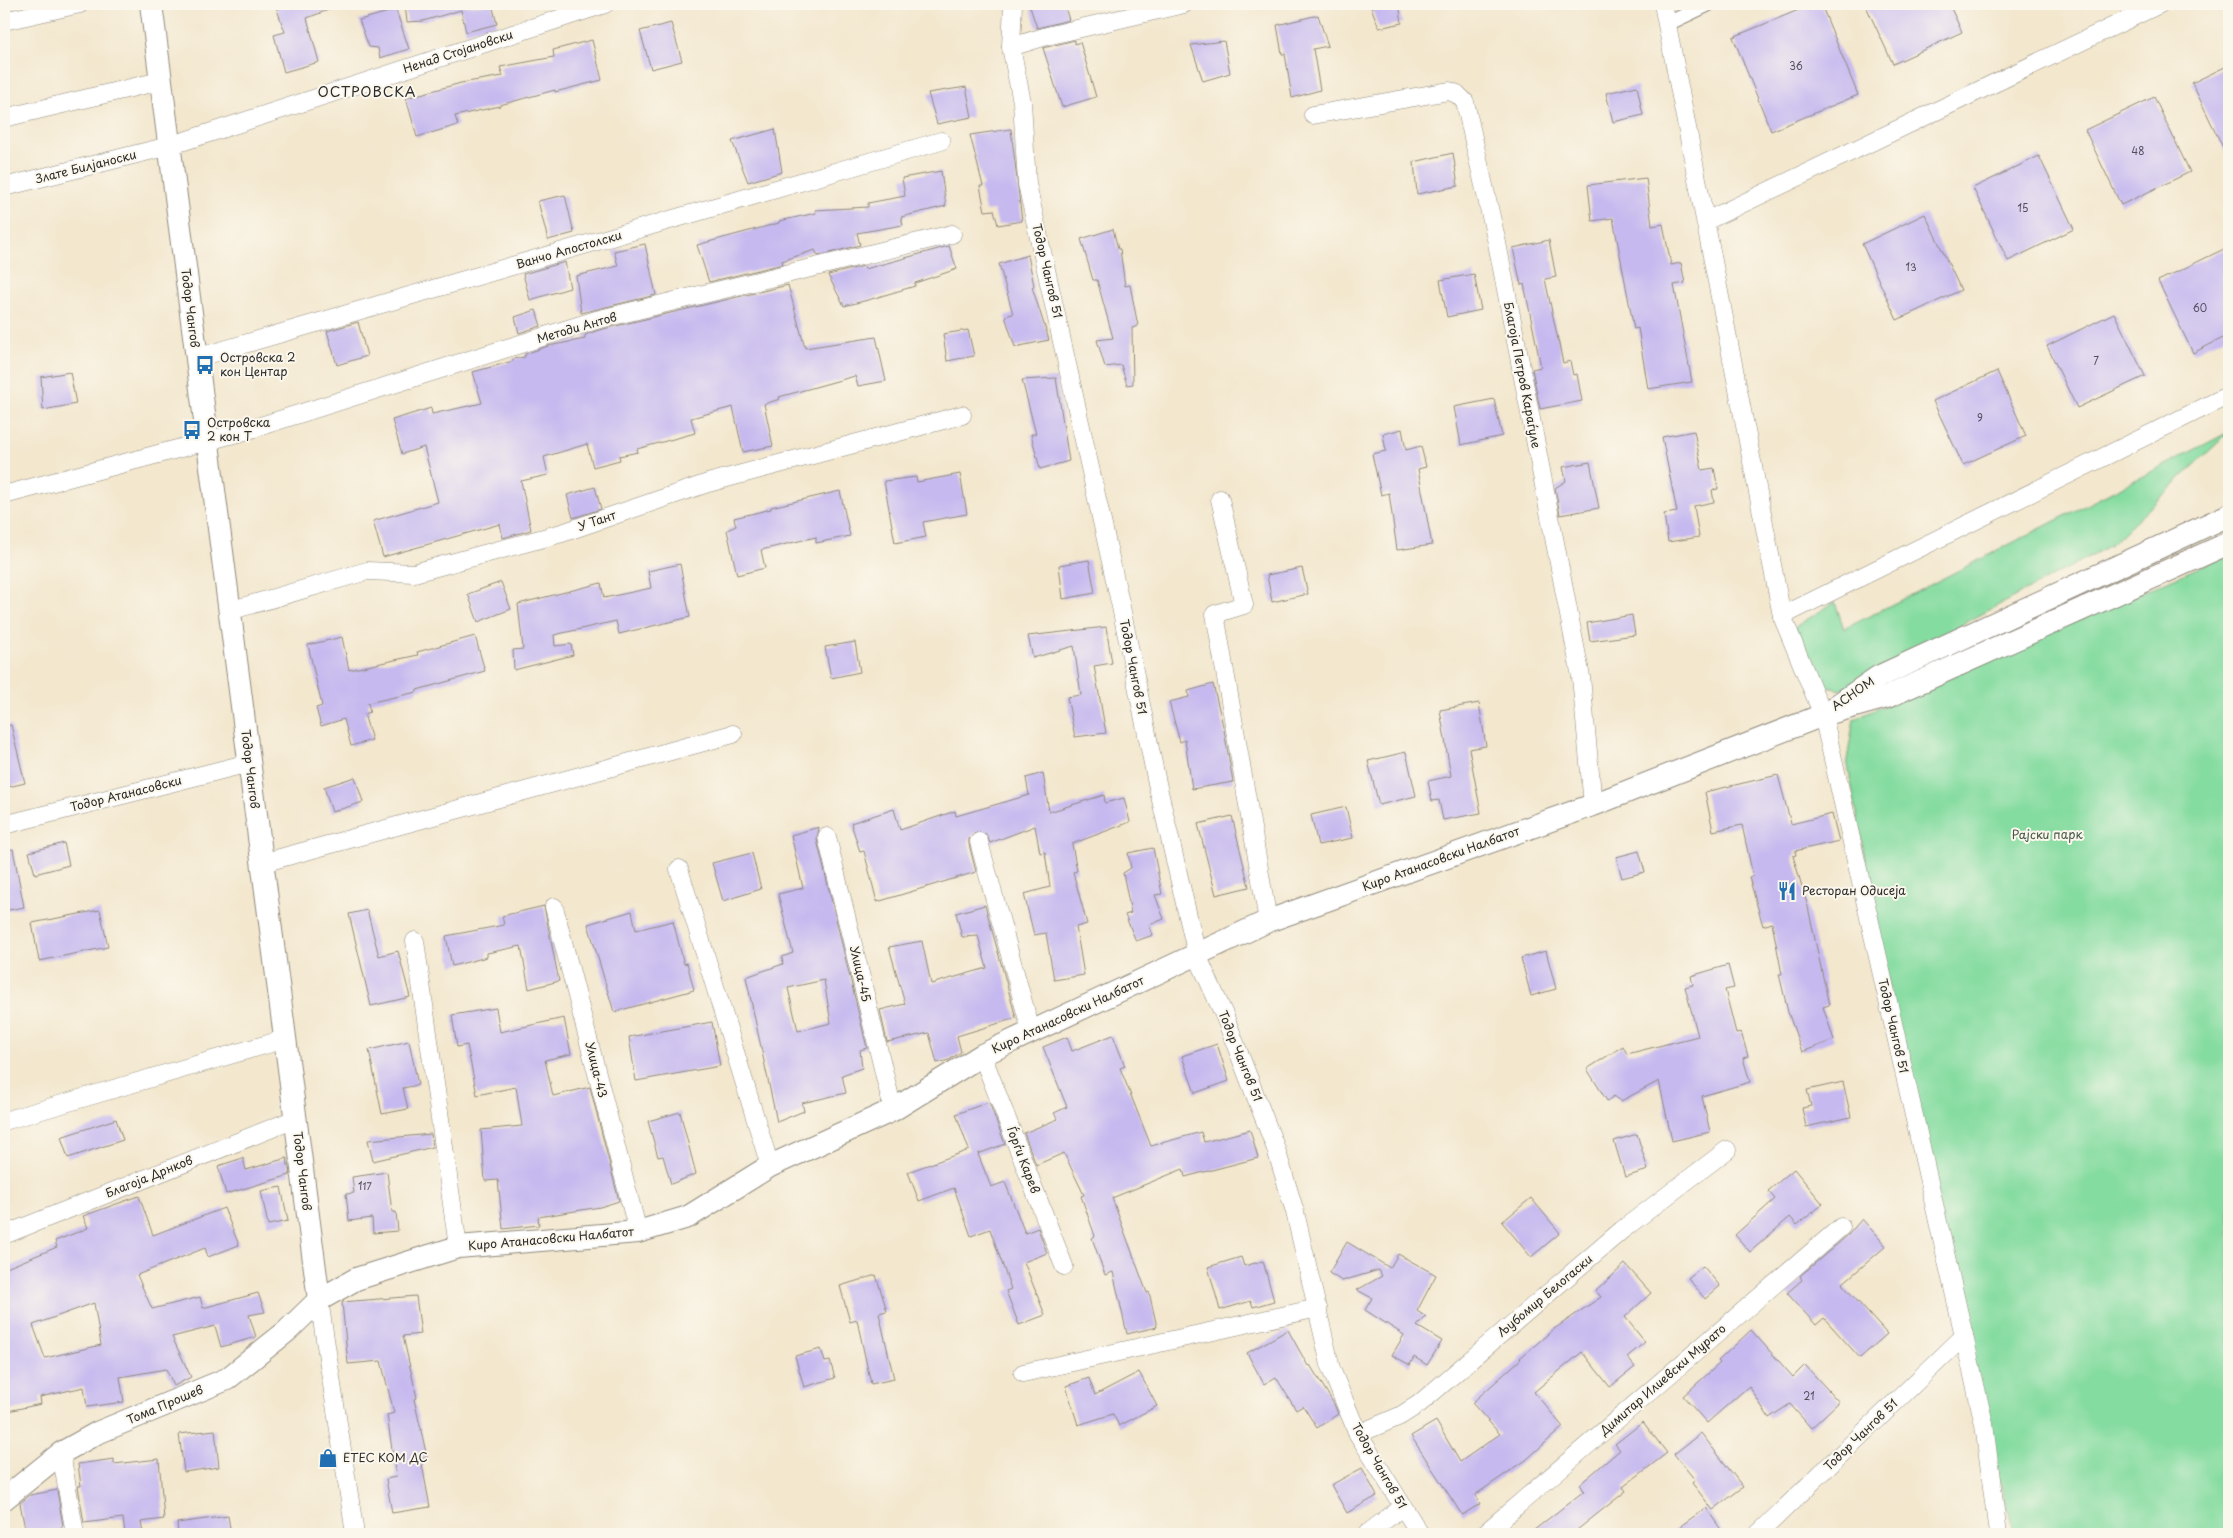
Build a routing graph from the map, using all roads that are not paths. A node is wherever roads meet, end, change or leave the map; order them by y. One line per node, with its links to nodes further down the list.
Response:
1 (80, 4): 9 (street)
2 (151, 4): 12 (street, Тодор Чангов)
3 (605, 4): 16 (street, Ненад Стојановски)
4 (1013, 4): 11 (street, Тодор Чангов 51)
5 (1184, 4): 11 (street)
6 (1663, 4): 10 (street, Тодор Чангов 51)
7 (1710, 4): 10 (street)
8 (2160, 4): 18 (street)
9 (4, 21)
10 (1667, 24): 18 (street, Тодор Чангов 51)
11 (1011, 48): 42 (street, Тодор Чангов 51)
12 (160, 81): 14 (street); 16 (street, Тодор Чангов)
13 (1313, 115): 33 (street, Благоја Петров Караѓуле)
14 (4, 118)
15 (941, 142): 20 (street, Ванчо Апостолски)
16 (169, 146): 17 (street, Злате Билјаноски); 20 (street, Тодор Чангов)
17 (4, 187)
18 (1706, 221): 29 (street, Тодор Чангов 51)
19 (952, 234): 23 (street, Методи Антов)
20 (196, 358): 23 (street, Тодор Чангов)
21 (2229, 395): 29 (street)
22 (962, 415): 28 (street, У Тант)
23 (207, 441): 24 (street); 28 (street, Тодор Чангов)
24 (4, 495)
25 (1220, 500): 40 (street)
26 (2229, 515): 30 (street, АСНОМ)
27 (2229, 543): 30 (street, АСНОМ)
28 (229, 611): 32 (street, Тодор Чангов)
29 (1782, 616): 30 (street, Тодор Чангов 51)
30 (1823, 715): 33 (street, Киро Атанасовски Налбатот); 58 (street, Тодор Чангов 51)
31 (733, 734): 37 (street)
32 (249, 763): 34 (street, Тодор Атанасовски); 37 (street, Тодор Чангов)
33 (1593, 805): 40 (street, Киро Атанасовски Налбатот)
34 (4, 825)
35 (828, 838): 46 (street, Улица-45)
36 (979, 842): 43 (street)
37 (262, 862): 44 (street, Тодор Чангов)
38 (679, 869): 50 (street)
39 (554, 907): 52 (street, Улица-43)
40 (1268, 921): 42 (street, Киро Атанасовски Налбатот)
41 (415, 941): 54 (street)
42 (1197, 955): 43 (street, Киро Атанасовски Налбатот); 57 (street, Тодор Чангов 51)
43 (1031, 1031): 45 (street, Киро Атанасовски Налбатот)
44 (285, 1040): 47 (street, Тодор Чангов); 48 (street)
45 (982, 1055): 46 (street, Киро Атанасовски Налбатот); 55 (street, Ѓорѓи Карев)
46 (893, 1110): 50 (street, Киро Атанасовски Налбатот)
47 (295, 1119): 53 (street, Благоја Дрнков); 56 (street, Тодор Чангов)
48 (4, 1121)
49 (1727, 1150): 60 (street, Љубомир Белогаски)
50 (770, 1166): 52 (street, Киро Атанасовски Налбатот)
51 (1841, 1227): 68 (street, Димитар Илиевски Мурато)
52 (638, 1232): 54 (street, Киро Атанасовски Налбатот)
53 (4, 1235)
54 (458, 1247): 56 (street, Киро Атанасовски Налбатот)
55 (1064, 1266)
56 (319, 1300): 61 (street, Тома Прошев); 65 (street, Тодор Чангов)
57 (1318, 1308): 59 (street); 60 (street, Тодор Чангов 51)
58 (1964, 1336): 69 (street, Тодор Чангов 51); 70 (street, Тодор Чангов 51)
59 (1023, 1373)
60 (1358, 1434): 63 (street, Тодор Чангов 51)
61 (61, 1453): 62 (street, Тома Прошев); 64 (street)
62 (4, 1498)
63 (1402, 1508): 66 (street); 67 (street, Тодор Чангов 51)
64 (75, 1534)
65 (355, 1534)
66 (1367, 1534)
67 (1420, 1534)
68 (1484, 1534)
69 (1758, 1534)
70 (1998, 1534)

